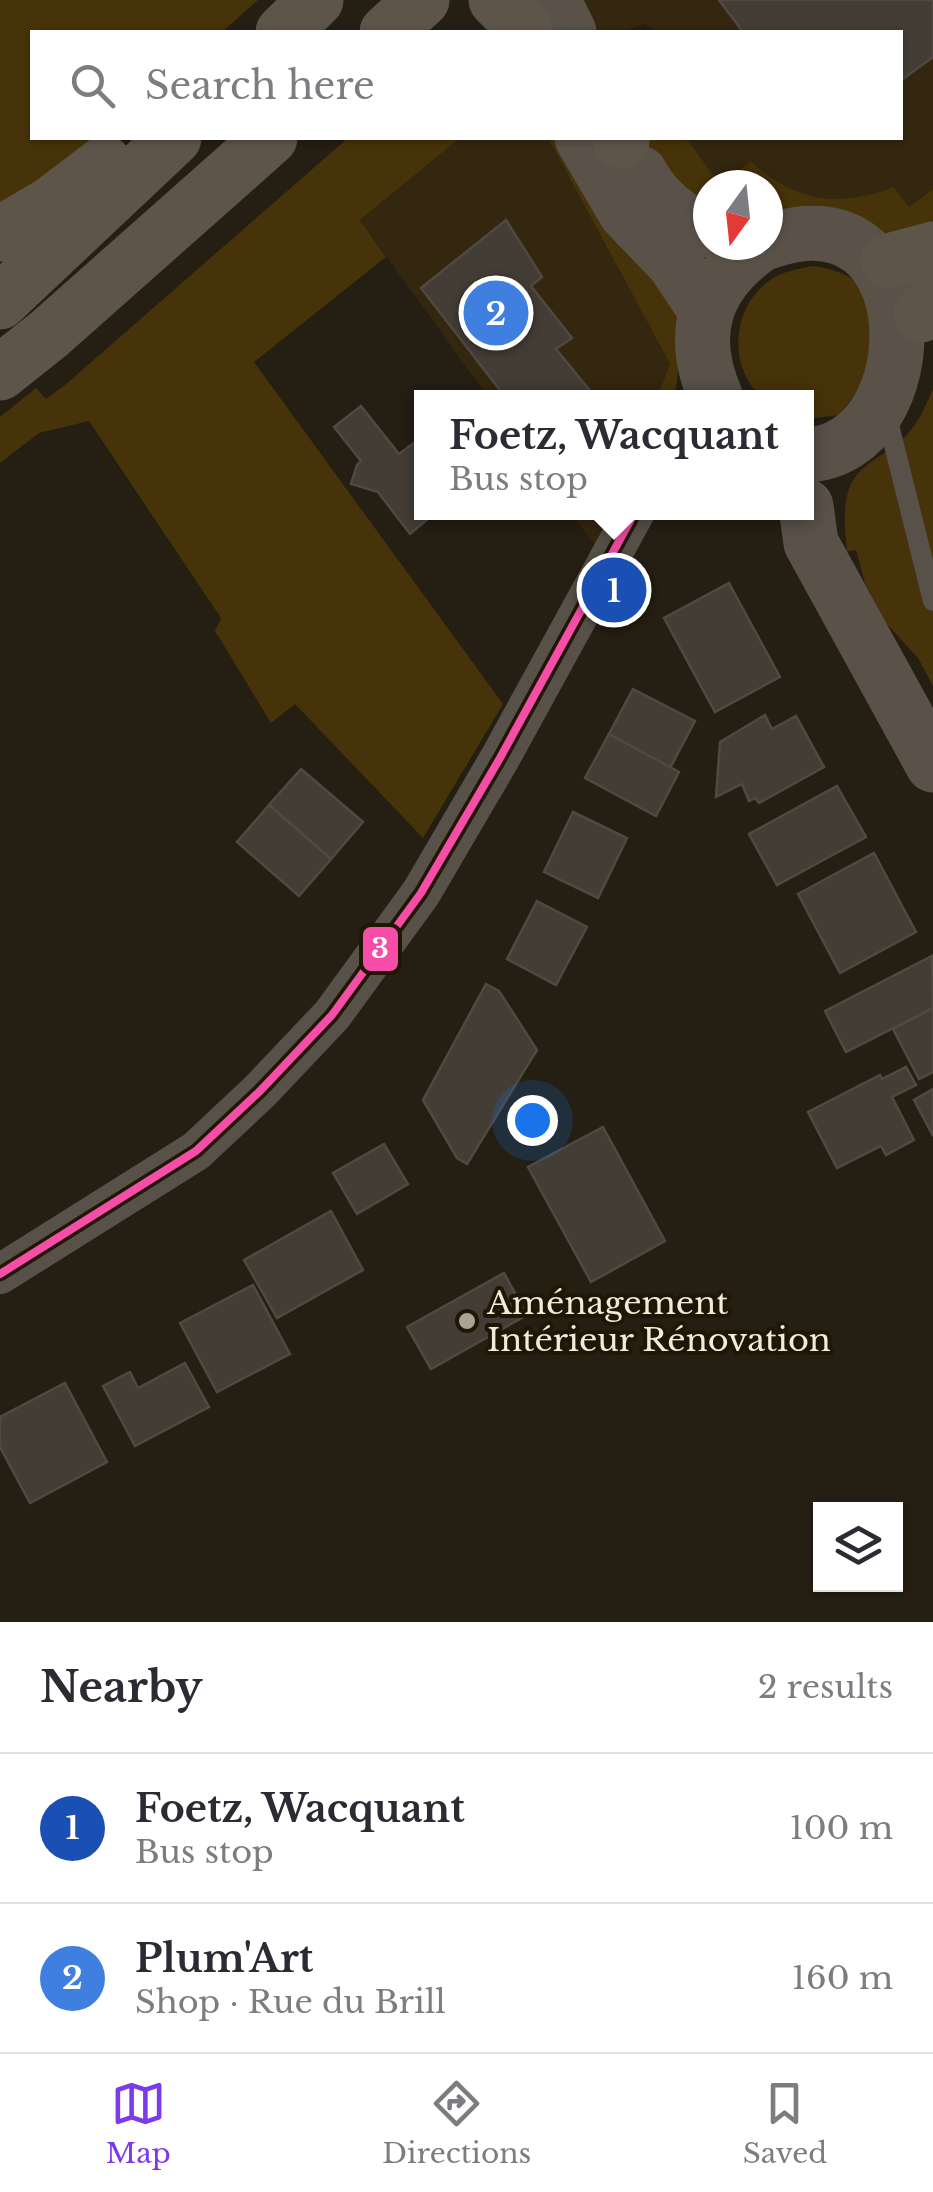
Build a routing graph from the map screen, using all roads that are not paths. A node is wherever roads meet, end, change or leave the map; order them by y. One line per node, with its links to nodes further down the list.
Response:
1 (137, 140): 7 (highway)
2 (172, 140): 11 (highway)
3 (268, 140): 14 (highway)
4 (611, 140): 13 (main road)
5 (613, 140): 6 (main road)
6 (693, 226)
7 (0, 234)
8 (783, 237): 9 (main road)
9 (911, 255): 12 (main road)
10 (742, 260): 13 (main road)
11 (0, 302)
12 (927, 308): 16 (main road)
13 (706, 311): 15 (main road)
14 (0, 373)
15 (705, 390)
16 (849, 443): 19 (main road); 20 (lane)
17 (631, 520): 22 (street)
18 (808, 520): 19 (main road)
19 (838, 594): 21 (main road)
20 (933, 602)
21 (933, 765)
22 (0, 1274)

